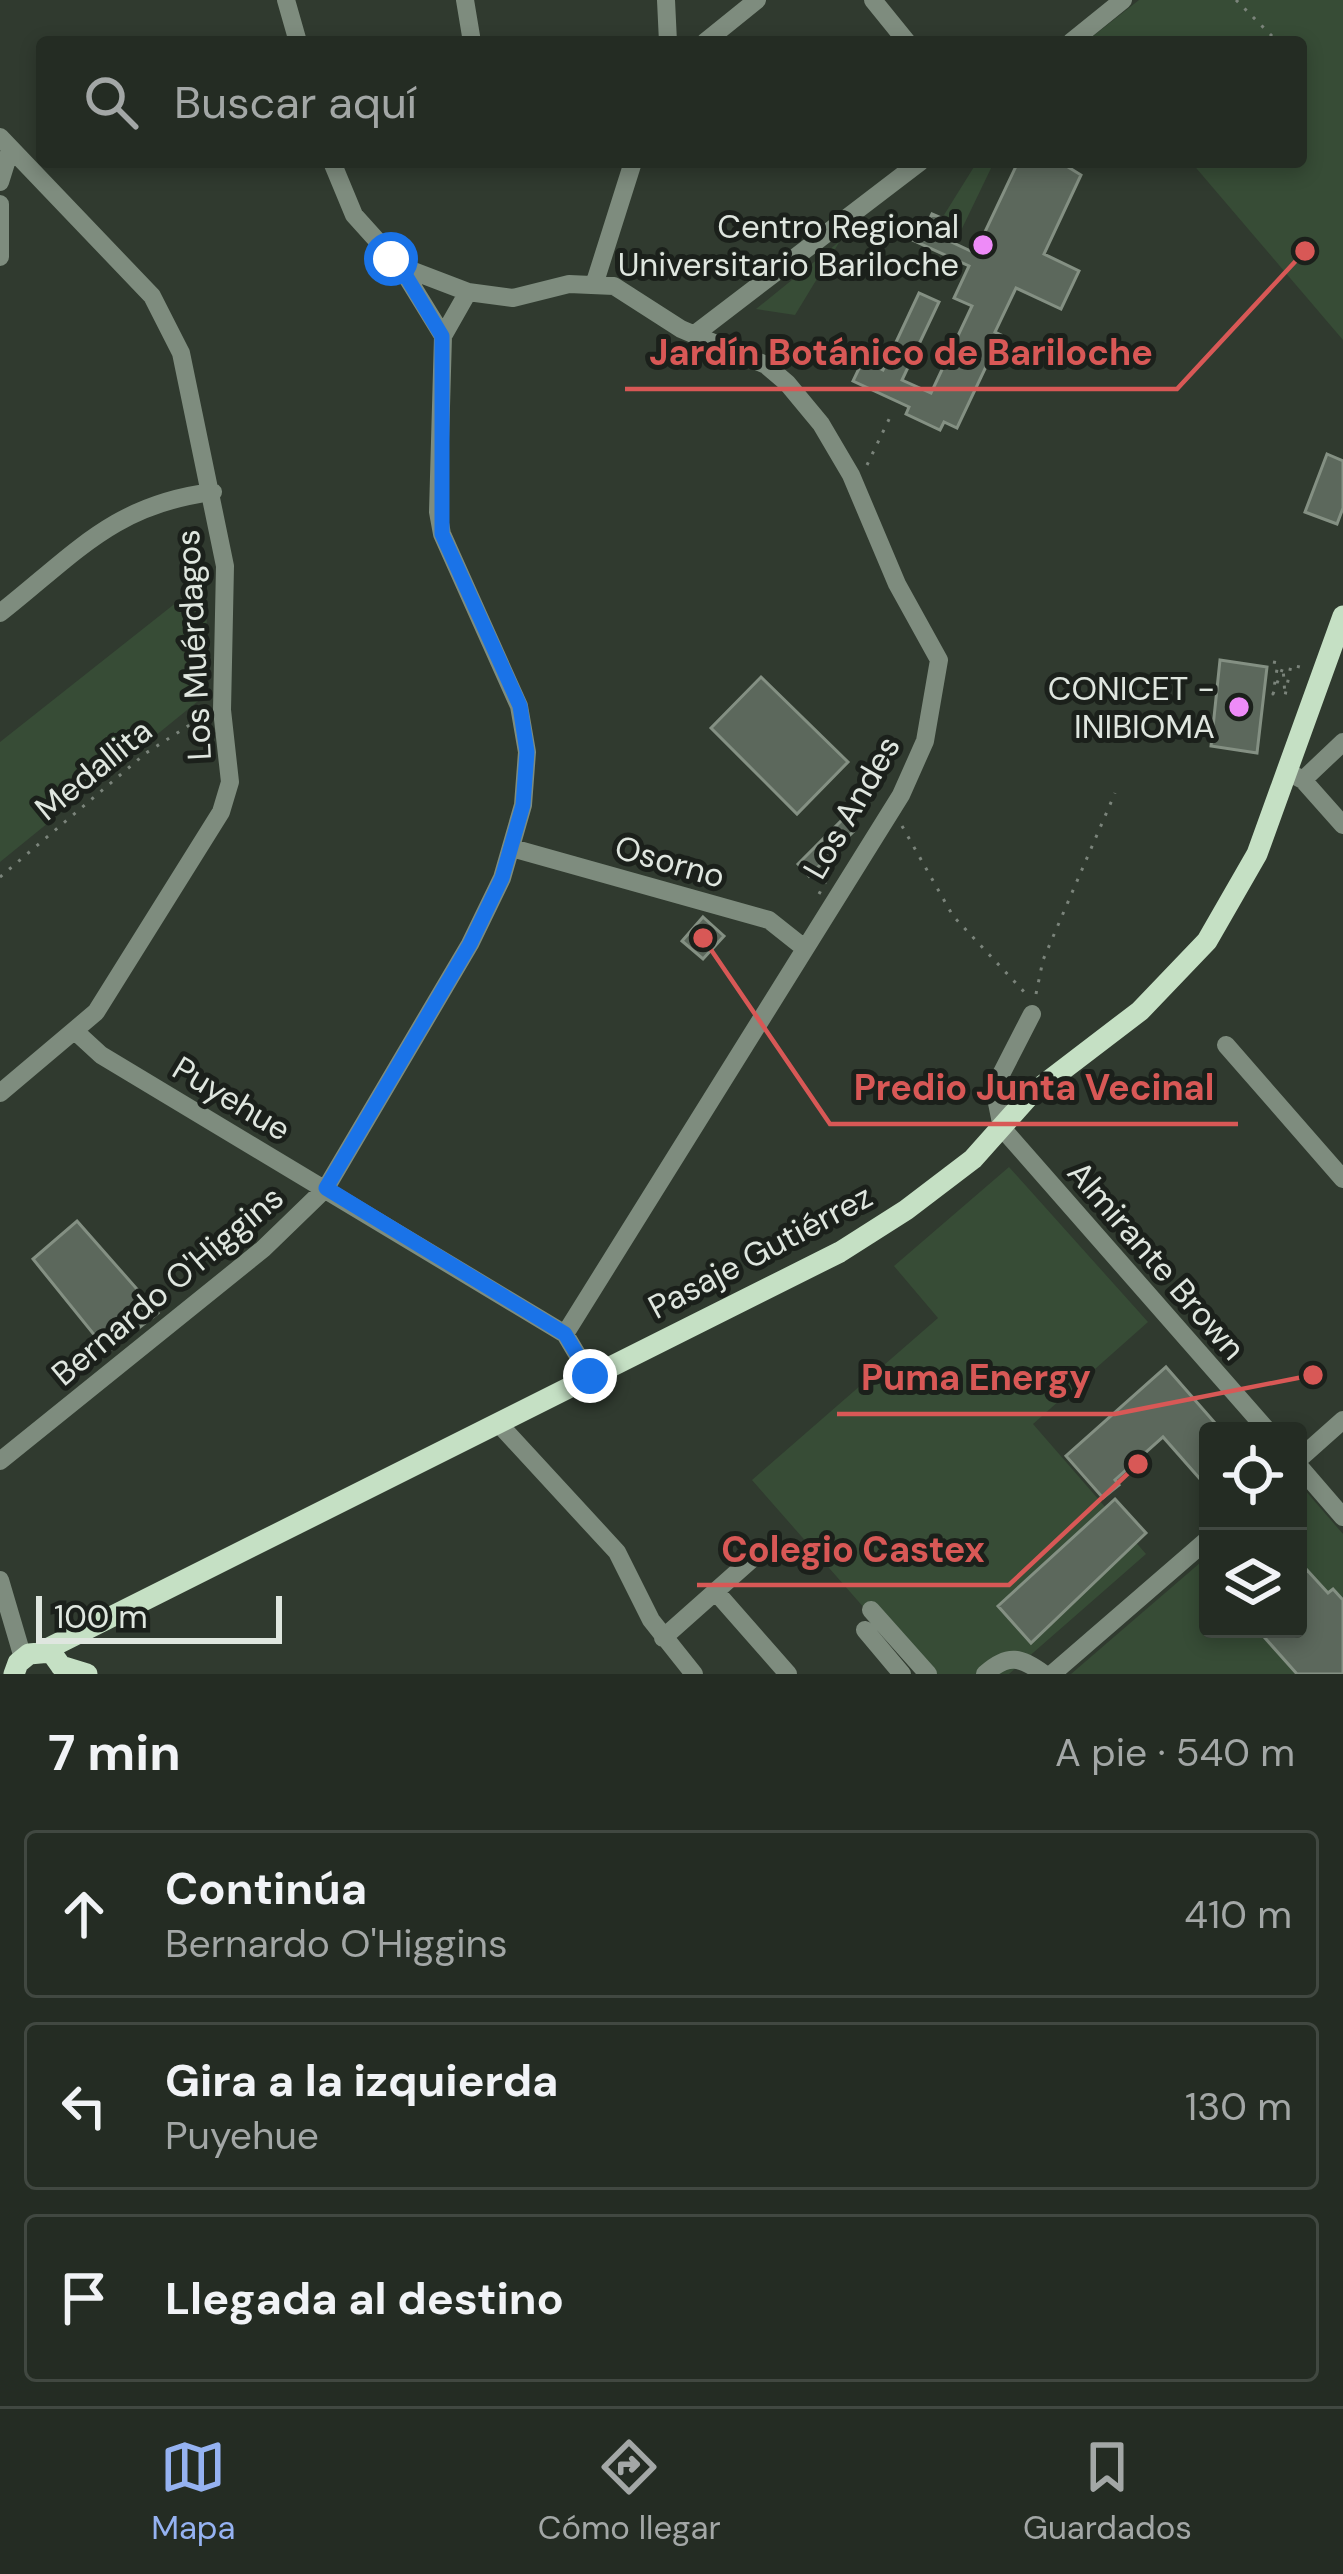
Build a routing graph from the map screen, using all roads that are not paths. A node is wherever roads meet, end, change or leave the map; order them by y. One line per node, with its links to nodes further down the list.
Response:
1 (286, 0): 7 (street)
2 (465, 0): 8 (street)
3 (666, 0): 9 (street)
4 (757, 0): 10 (street)
5 (873, 0): 11 (street)
6 (1123, 0): 12 (street)
7 (296, 36)
8 (471, 36)
9 (668, 36)
10 (712, 36)
11 (903, 36)
12 (1078, 36)
13 (5, 143): 17 (street); 25 (street, Los Muérdagos)
14 (334, 168): 20 (street)
15 (631, 168): 21 (street)
16 (912, 168): 23 (street)
17 (0, 182)
18 (0, 204): 19 (street)
19 (0, 257)
20 (400, 266): 22 (street); 24 (street)
21 (595, 282): 22 (street); 23 (street, Los Andes)
22 (468, 292): 24 (street, Bernardo O'Higgins)
23 (695, 334): 32 (street, Los Andes)
24 (442, 336): 31 (street, Bernardo O'Higgins)
25 (213, 492): 26 (street); 34 (street, Los Muérdagos)
26 (0, 613)
27 (1343, 616): 29 (main road, Pasaje Gutiérrez)
28 (1343, 742): 29 (street)
29 (1296, 776): 30 (street); 37 (main road, Pasaje Gutiérrez)
30 (1343, 825)
31 (512, 848): 32 (street, Osorno); 39 (street, Bernardo O'Higgins)
32 (803, 947): 40 (street, Los Andes)
33 (1032, 1014): 37 (street)
34 (76, 1032): 36 (street, Los Muérdagos); 39 (street, Puyehue)
35 (1226, 1045): 38 (street)
36 (0, 1093)
37 (1001, 1128): 41 (main road, Pasaje Gutiérrez); 43 (street, Almirante Brown)
38 (1343, 1180)
39 (326, 1188): 40 (street, Puyehue); 46 (street, Bernardo O'Higgins)
40 (565, 1334): 41 (street, Puyehue)
41 (590, 1376): 44 (main road, Pasaje Gutiérrez)
42 (1343, 1420): 45 (street)
43 (1260, 1422)
44 (498, 1423): 54 (main road, Pasaje Gutiérrez); 56 (street)
45 (1307, 1454)
46 (0, 1461)
47 (1307, 1474): 48 (street)
48 (1343, 1517)
49 (1199, 1548): 65 (street)
50 (761, 1551): 52 (street)
51 (0, 1580): 57 (street)
52 (716, 1592): 56 (street); 61 (street)
53 (871, 1610): 63 (street)
54 (94, 1629): 57 (main road, Pasaje Gutiérrez); 58 (main road, Pasaje Gutiérrez)
55 (865, 1630): 62 (street)
56 (663, 1638): 60 (street)
57 (22, 1662): 58 (main road)
58 (60, 1668): 59 (main road)
59 (88, 1674)
60 (694, 1674)
61 (788, 1674)
62 (902, 1674)
63 (928, 1674)
64 (985, 1674): 65 (street)
65 (1048, 1674)

